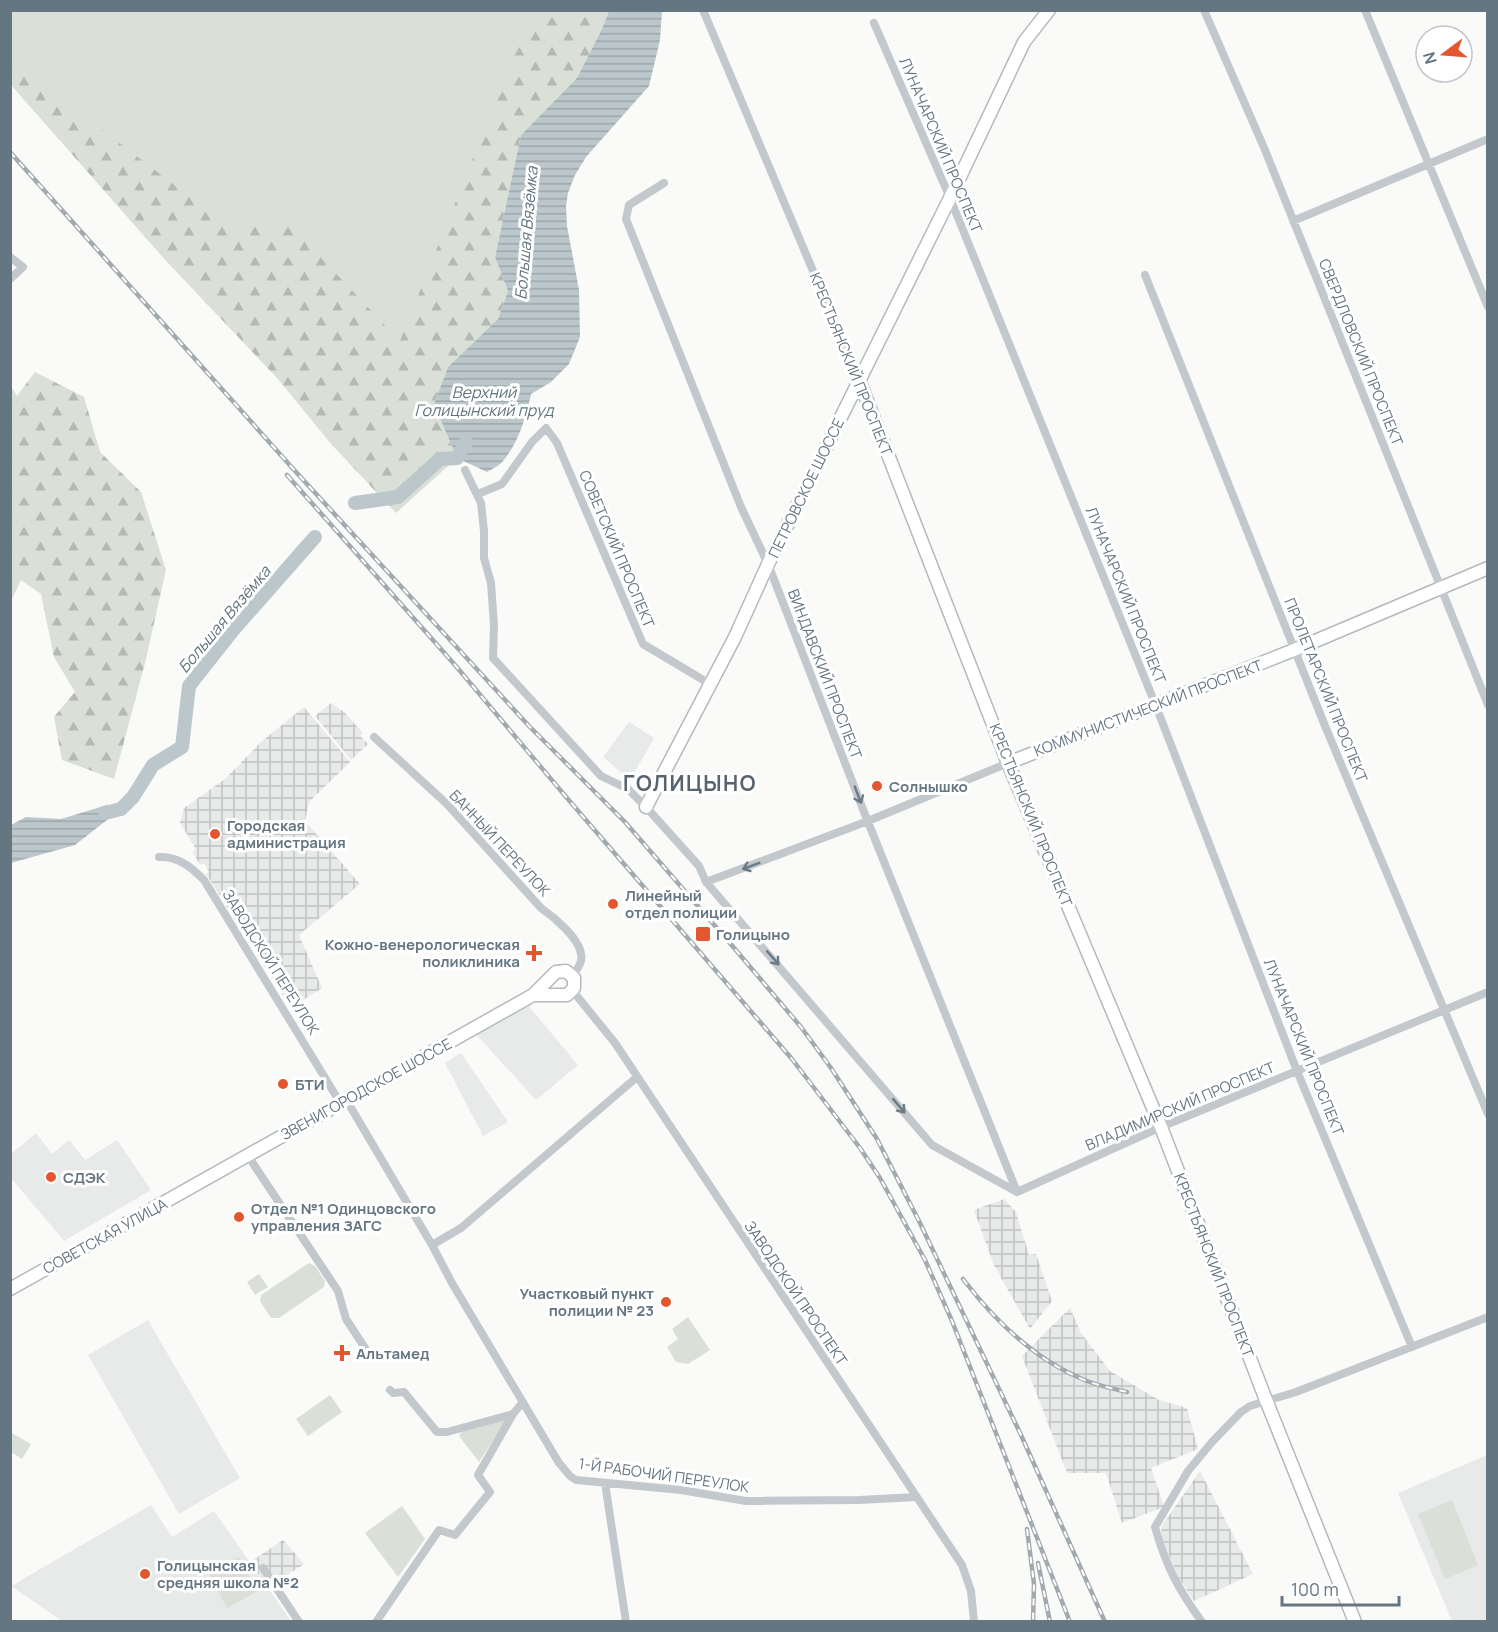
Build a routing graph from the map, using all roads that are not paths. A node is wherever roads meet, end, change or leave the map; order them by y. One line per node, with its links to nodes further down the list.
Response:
1 (703, 10): 15 (street, КРЕСТЬЯНСКИЙ ПРОСПЕКТ)
2 (1049, 10): 9 (street, ПЕТРОВСКОЕ ШОССЕ)
3 (1204, 10): 10 (street, СВЕРДЛОВСКИЙ ПРОСПЕКТ)
4 (1365, 10): 7 (street)
5 (874, 23): 9 (street, ЛУНАЧАРСКИЙ ПРОСПЕКТ)
6 (1488, 139): 7 (street)
7 (1427, 163): 10 (street); 14 (street)
8 (664, 183): 18 (street, ВИНДАВСКИЙ ПРОСПЕКТ)
9 (950, 198): 15 (street, ПЕТРОВСКОЕ ШОССЕ); 24 (street, ЛУНАЧАРСКИЙ ПРОСПЕКТ)
10 (1293, 221): 20 (street, СВЕРДЛОВСКИЙ ПРОСПЕКТ)
11 (10, 257): 13 (street)
12 (1144, 274): 21 (street, ПРОЛЕТАРСКИЙ ПРОСПЕКТ)
13 (10, 279)
14 (1488, 307)
15 (859, 380): 18 (street, ПЕТРОВСКОЕ ШОССЕ); 26 (street, КРЕСТЬЯНСКИЙ ПРОСПЕКТ)
16 (465, 470): 17 (street)
17 (478, 494): 22 (street, СОВЕТСКИЙ ПРОСПЕКТ); 27 (street)
18 (768, 564): 22 (street, ПЕТРОВСКОЕ ШОССЕ); 28 (street, ВИНДАВСКИЙ ПРОСПЕКТ, one-way to 28)
19 (1488, 568): 20 (street, КОММУНИСТИЧЕСКИЙ ПРОСПЕКТ)
20 (1441, 586): 21 (street, КОММУНИСТИЧЕСКИЙ ПРОСПЕКТ); 23 (street, СВЕРДЛОВСКИЙ ПРОСПЕКТ)
21 (1294, 650): 24 (street, КОММУНИСТИЧЕСКИЙ ПРОСПЕКТ); 37 (street, ПРОЛЕТАРСКИЙ ПРОСПЕКТ)
22 (710, 684): 27 (street, ПЕТРОВСКОЕ ШОССЕ)
23 (1488, 705)
24 (1156, 706): 26 (street, КОММУНИСТИЧЕСКИЙ ПРОСПЕКТ); 38 (street, ЛУНАЧАРСКИЙ ПРОСПЕКТ)
25 (374, 737): 31 (street, БАННЫЙ ПЕРЕУЛОК)
26 (1008, 763): 28 (street, КОММУНИСТИЧЕСКИЙ ПРОСПЕКТ); 42 (street, КРЕСТЬЯНСКИЙ ПРОСПЕКТ)
27 (646, 807): 30 (street)
28 (868, 821): 30 (street, КОММУНИСТИЧЕСКИЙ ПРОСПЕКТ, one-way to 30); 45 (street, ВИНДАВСКИЙ ПРОСПЕКТ)
29 (159, 856): 40 (street, ЗАВОДСКОЙ ПЕРЕУЛОК)
30 (706, 882): 45 (street, one-way to 45)
31 (573, 976): 32 (street); 33 (street)
32 (551, 977): 35 (street); 36 (street)
33 (572, 990): 35 (street); 39 (street, ЗАВОДСКОЙ ПРОСПЕКТ)
34 (1488, 992): 37 (street, ВЛАДИМИРСКИЙ ПРОСПЕКТ)
35 (557, 994): 36 (street)
36 (533, 995): 40 (street, ЗВЕНИГОРОДСКОЕ ШОССЕ)
37 (1445, 1009): 38 (street, ВЛАДИМИРСКИЙ ПРОСПЕКТ); 41 (street, ПРОЛЕТАРСКИЙ ПРОСПЕКТ)
38 (1297, 1071): 42 (street, ВЛАДИМИРСКИЙ ПРОСПЕКТ); 49 (street, ЛУНАЧАРСКИЙ ПРОСПЕКТ)
39 (637, 1077): 46 (street); 56 (street, ЗАВОДСКОЙ ПРОСПЕКТ)
40 (344, 1102): 43 (street, ЗВЕНИГОРОДСКОЕ ШОССЕ); 46 (street, 1-Й РАБОЧИЙ ПЕРЕУЛОК)
41 (1488, 1114)
42 (1161, 1127): 45 (street, ВЛАДИМИРСКИЙ ПРОСПЕКТ); 52 (street, КРЕСТЬЯНСКИЙ ПРОСПЕКТ)
43 (248, 1156): 44 (street, ЗВЕНИГОРОДСКОЕ ШОССЕ); 50 (street)
44 (200, 1184): 47 (street, СОВЕТСКАЯ УЛИЦА)
45 (1017, 1192)
46 (432, 1245): 53 (street, 1-Й РАБОЧИЙ ПЕРЕУЛОК)
47 (10, 1289)
48 (1488, 1317): 49 (street)
49 (1412, 1347): 52 (street)
50 (365, 1348)
51 (390, 1390): 54 (street)
52 (1266, 1400): 62 (street); 63 (street, КРЕСТЬЯНСКИЙ ПРОСПЕКТ)
53 (523, 1402): 54 (street); 55 (street, 1-Й РАБОЧИЙ ПЕРЕУЛОК)
54 (513, 1414): 59 (street)
55 (605, 1483): 56 (street, 1-Й РАБОЧИЙ ПЕРЕУЛОК); 60 (street)
56 (916, 1497): 61 (street, ЗАВОДСКОЙ ПРОСПЕКТ)
57 (263, 1568): 58 (street)
58 (299, 1622)
59 (376, 1622)
60 (626, 1622)
61 (974, 1622)
62 (1202, 1622)
63 (1355, 1622)

